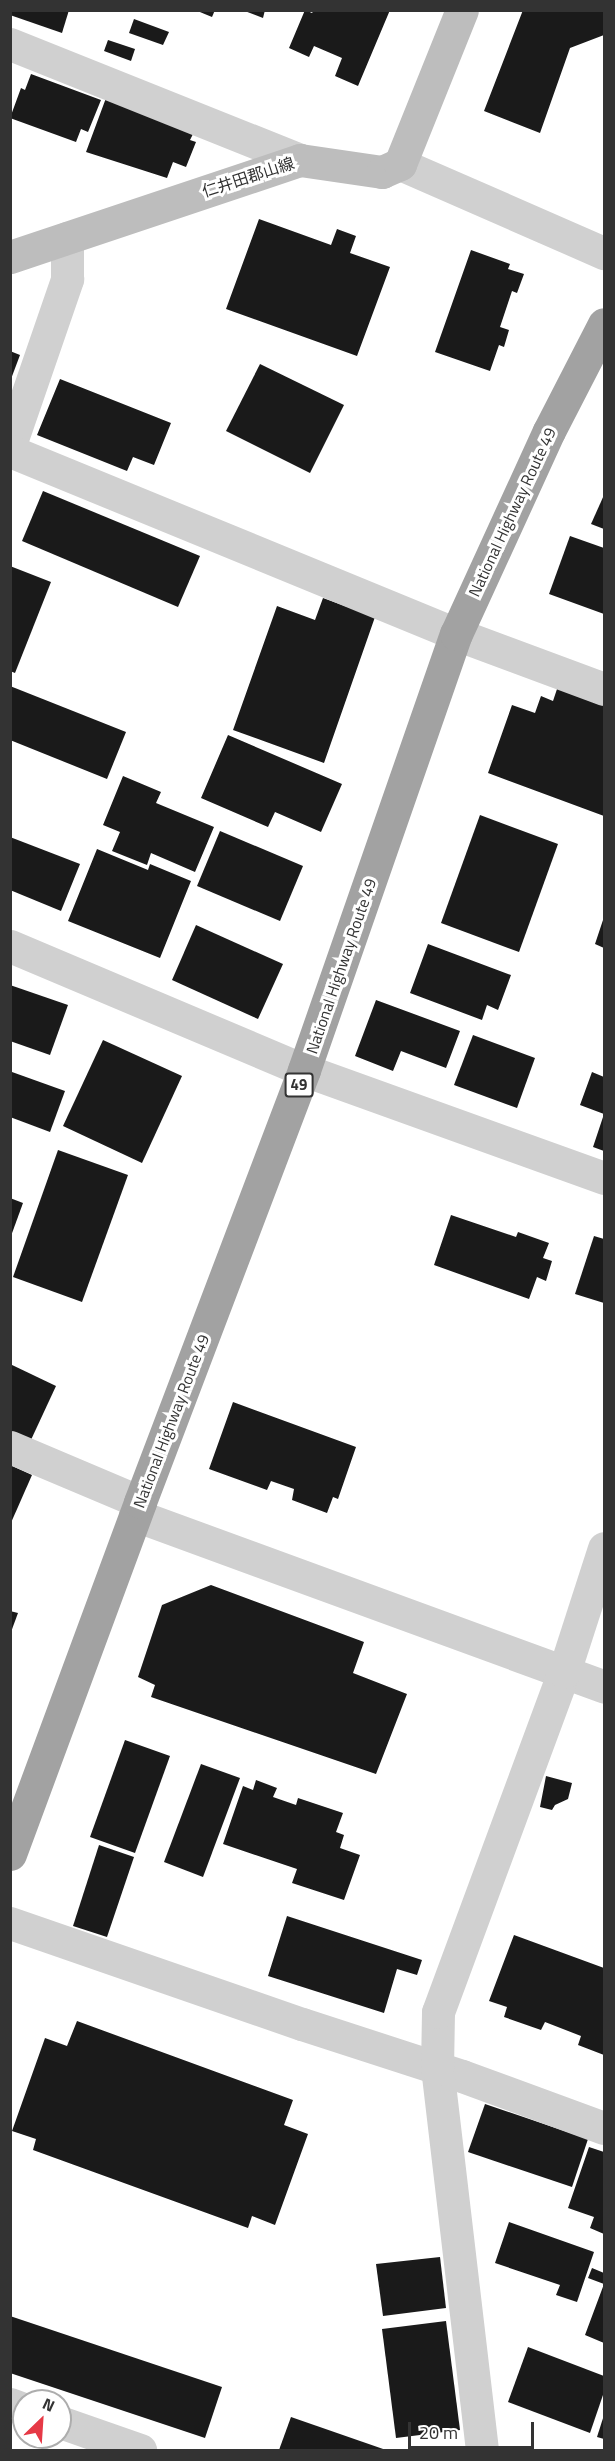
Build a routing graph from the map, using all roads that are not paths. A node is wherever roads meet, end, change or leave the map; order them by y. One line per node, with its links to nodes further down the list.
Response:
1 (462, 10): 4 (main road)
2 (10, 44): 3 (street)
3 (300, 159): 4 (main road, 仁井田郡山線); 5 (main road, 仁井田郡山線)
4 (400, 164): 6 (street)
5 (68, 238): 7 (main road, 仁井田郡山線); 9 (street)
6 (604, 253)
7 (10, 256)
8 (604, 324): 11 (highway, National Highway Route 49 / 49)
9 (10, 445)
10 (10, 451): 11 (street)
11 (456, 634): 12 (street); 14 (highway, National Highway Route 49 / 49)
12 (604, 689)
13 (10, 946): 14 (street)
14 (304, 1071): 15 (street); 17 (highway, National Highway Route 49 / 49)
15 (604, 1178)
16 (10, 1447): 17 (street)
17 (138, 1509): 19 (street); 21 (highway, National Highway Route 49 / 49)
18 (604, 1548): 19 (street)
19 (564, 1672): 20 (street); 23 (street)
20 (604, 1687)
21 (10, 1854)
22 (10, 1923): 23 (street)
23 (436, 2069): 24 (street); 27 (street)
24 (604, 2128)
25 (72, 2426): 26 (street)
26 (140, 2451)
27 (482, 2451)

